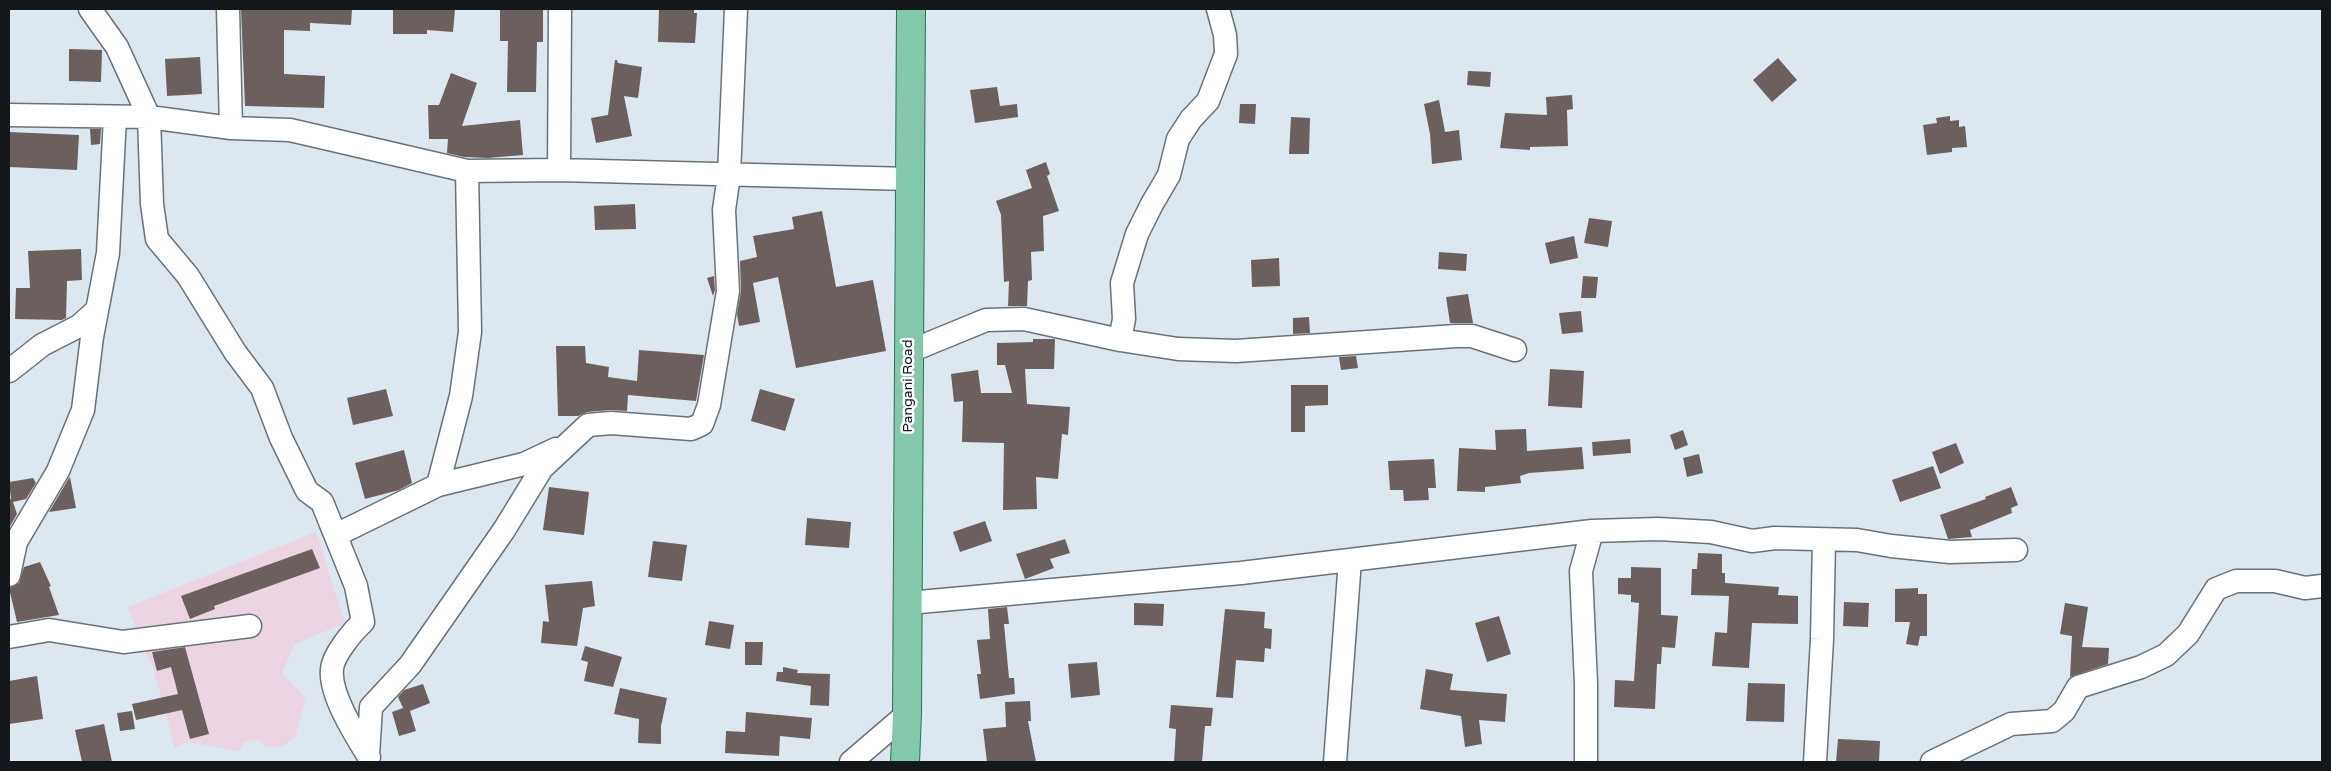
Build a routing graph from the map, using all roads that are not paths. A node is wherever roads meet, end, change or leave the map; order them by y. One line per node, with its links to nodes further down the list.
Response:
1 (90, 9): 9 (street)
2 (228, 9): 10 (street)
3 (560, 9): 11 (street)
4 (736, 9): 13 (street)
5 (911, 9): 14 (main road, Pangani Road)
6 (1218, 9): 16 (street)
7 (9, 114): 8 (street)
8 (114, 116): 9 (street); 15 (street)
9 (149, 117): 10 (street); 23 (street)
10 (231, 128): 12 (street)
11 (559, 170): 12 (street); 13 (street)
12 (467, 171): 21 (street)
13 (729, 175): 14 (street); 20 (street)
14 (910, 179): 18 (main road, Pangani Road)
15 (97, 310): 19 (street); 27 (street)
16 (1120, 340): 17 (street); 18 (street)
17 (1515, 350)
18 (908, 352): 29 (main road, Pangani Road)
19 (9, 371)
20 (568, 443): 21 (street); 33 (street)
21 (438, 486): 23 (street)
22 (1592, 531): 24 (street); 26 (street); 37 (street)
23 (336, 535): 33 (street)
24 (1824, 540): 25 (street); 38 (street)
25 (2016, 550)
26 (1350, 560): 29 (street); 36 (street)
27 (9, 575)
28 (2322, 586): 39 (street)
29 (908, 603): 32 (main road, Pangani Road)
30 (250, 626): 31 (street)
31 (9, 637)
32 (907, 714): 34 (street); 35 (main road, Pangani Road)
33 (370, 759)
34 (852, 762)
35 (905, 762)
36 (1335, 762)
37 (1586, 762)
38 (1815, 762)
39 (1932, 762)

